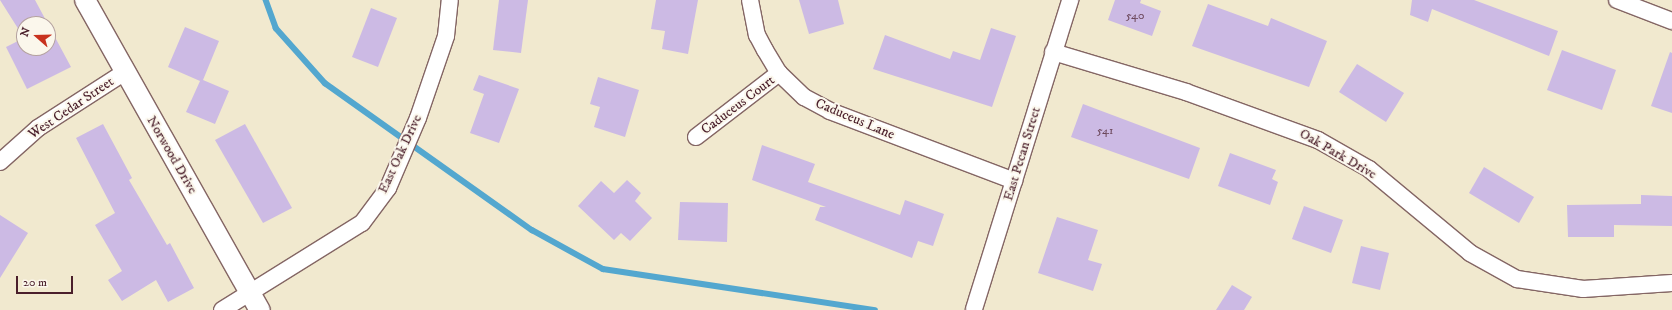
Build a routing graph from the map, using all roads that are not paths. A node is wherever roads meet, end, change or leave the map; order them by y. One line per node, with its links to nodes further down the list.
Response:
1 (85, 0): 8 (street, Norwood Drive)
2 (450, 0): 14 (street, East Oak Drive)
3 (750, 0): 9 (street, Caduceus Lane)
4 (1070, 0): 7 (street, East Pecan Street)
5 (1617, 0): 6 (street)
6 (1672, 21)
7 (1053, 52): 12 (street, East Pecan Street); 13 (street, Oak Park Drive)
8 (125, 72): 11 (street, West Cedar Street); 14 (street, Norwood Drive)
9 (779, 73): 10 (street, Caduceus Court); 12 (street, Caduceus Lane)
10 (696, 137)
11 (0, 162)
12 (1014, 181): 15 (street, East Pecan Street)
13 (1672, 283)
14 (250, 292): 16 (street, East Oak Drive); 17 (street, Norwood Drive)
15 (974, 309)
16 (222, 310)
17 (260, 310)

